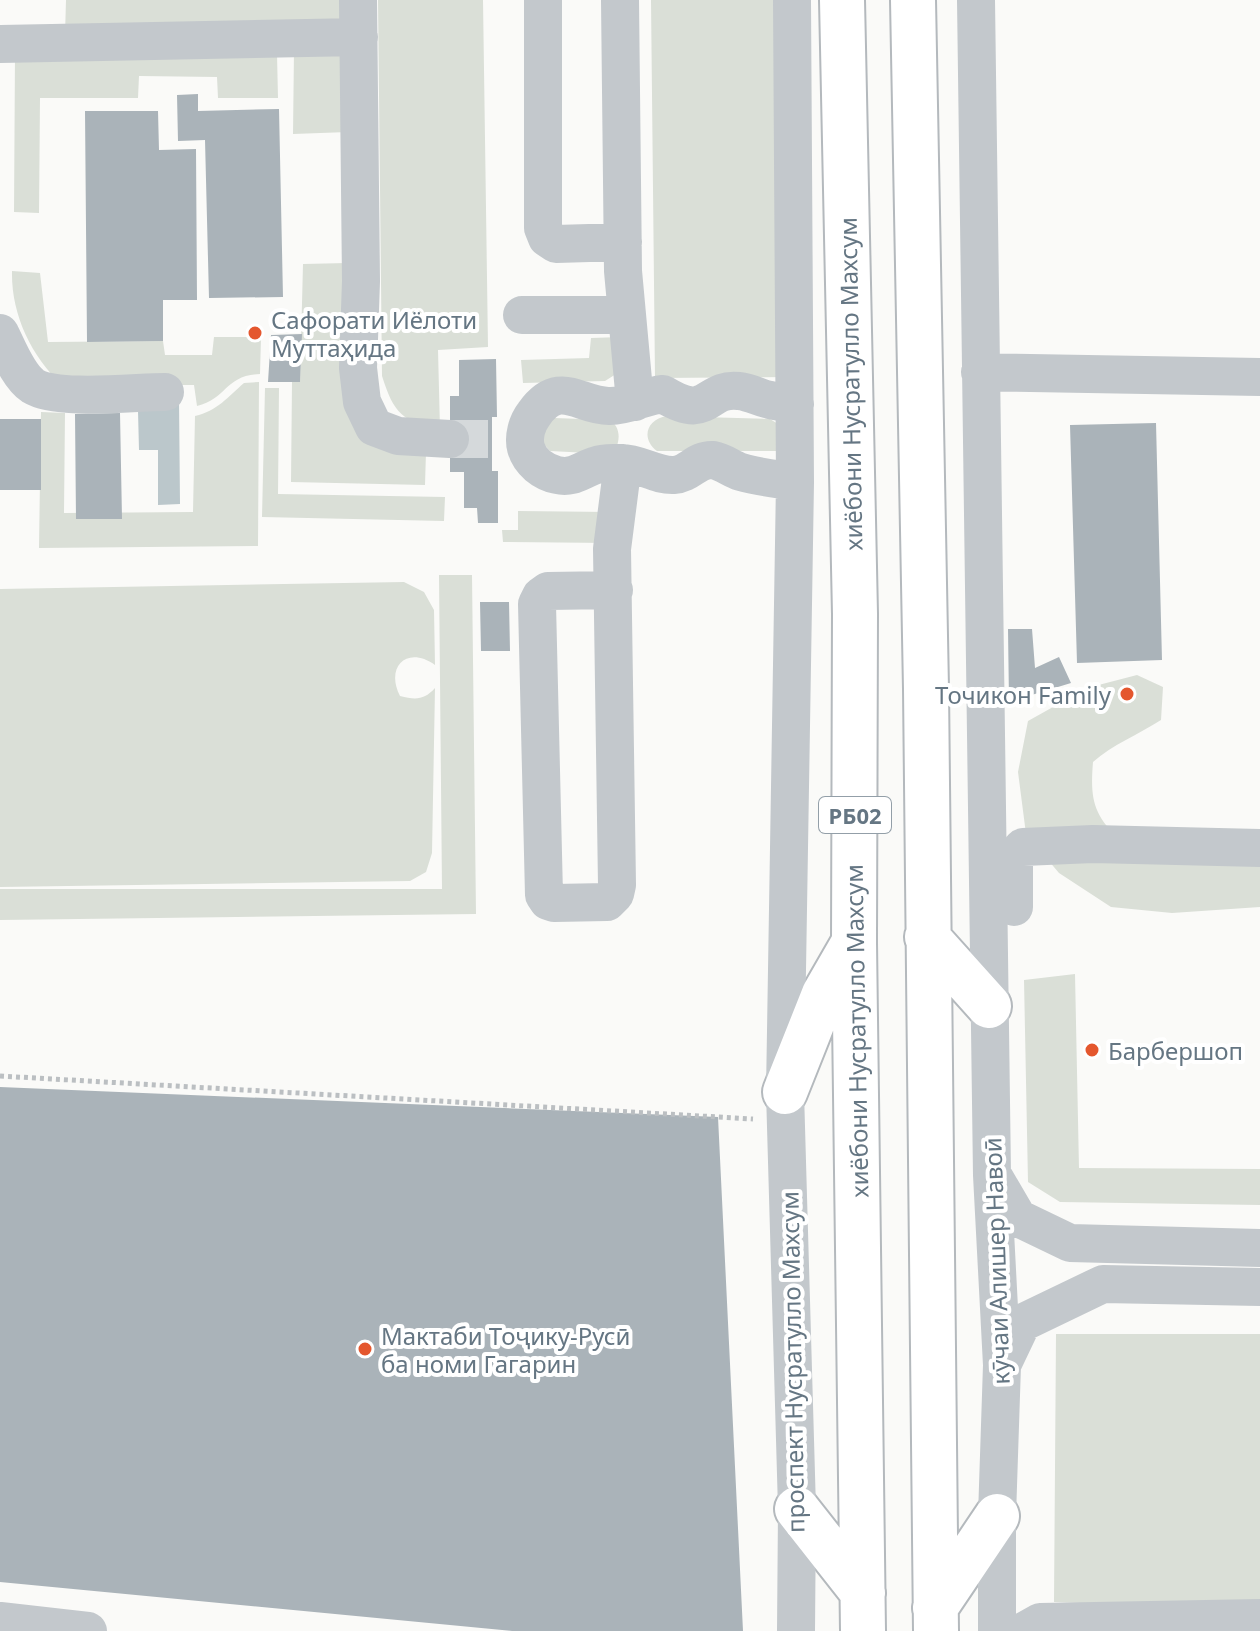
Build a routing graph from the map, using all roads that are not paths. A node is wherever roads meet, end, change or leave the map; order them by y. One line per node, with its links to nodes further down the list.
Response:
1 (358, 0): 8 (street)
2 (543, 0): 10 (street)
3 (620, 0): 10 (street)
4 (792, 0): 18 (street, проспект Нусратулло Махсум)
5 (842, 0): 25 (highway, хиёбони Нусратулло Махсум / РБ02)
6 (913, 0): 24 (highway, РБ02)
7 (976, 0): 14 (street, кӯчаи Алишер Навоӣ)
8 (359, 37): 9 (street); 19 (street)
9 (0, 44)
10 (623, 242): 12 (street)
11 (522, 315): 12 (street)
12 (626, 315): 17 (street)
13 (0, 333): 16 (street)
14 (980, 372): 15 (street); 26 (street, кӯчаи Алишер Навоӣ)
15 (1260, 377)
16 (165, 392)
17 (634, 401): 18 (street); 20 (street); 20 (street)
18 (795, 404): 21 (street, проспект Нусратулло Махсум)
19 (450, 439)
20 (631, 466): 21 (street); 22 (street)
21 (795, 482): 27 (street, проспект Нусратулло Махсум)
22 (614, 590): 22 (street)
23 (1260, 848): 26 (street)
24 (927, 937): 26 (highway); 36 (highway, РБ02)
25 (854, 942): 27 (highway); 34 (highway, хиёбони Нусратулло Махсум / РБ02)
26 (990, 985): 28 (street, кӯчаи Алишер Навоӣ)
27 (786, 1107): 32 (street, проспект Нусратулло Махсум)
28 (992, 1175): 29 (street); 31 (street, кӯчаи Алишер Навоӣ)
29 (1260, 1248)
30 (1260, 1287): 31 (street)
31 (1002, 1365): 33 (street, кӯчаи Алишер Навоӣ)
32 (797, 1509): 34 (highway); 39 (street, проспект Нусратулло Махсум)
33 (997, 1516): 36 (highway); 40 (street, кӯчаи Алишер Навоӣ)
34 (863, 1612)
35 (1260, 1618): 41 (street)
36 (936, 1619)
37 (0, 1621): 38 (street)
38 (88, 1631)
39 (796, 1631)
40 (997, 1631)
41 (1024, 1631)

